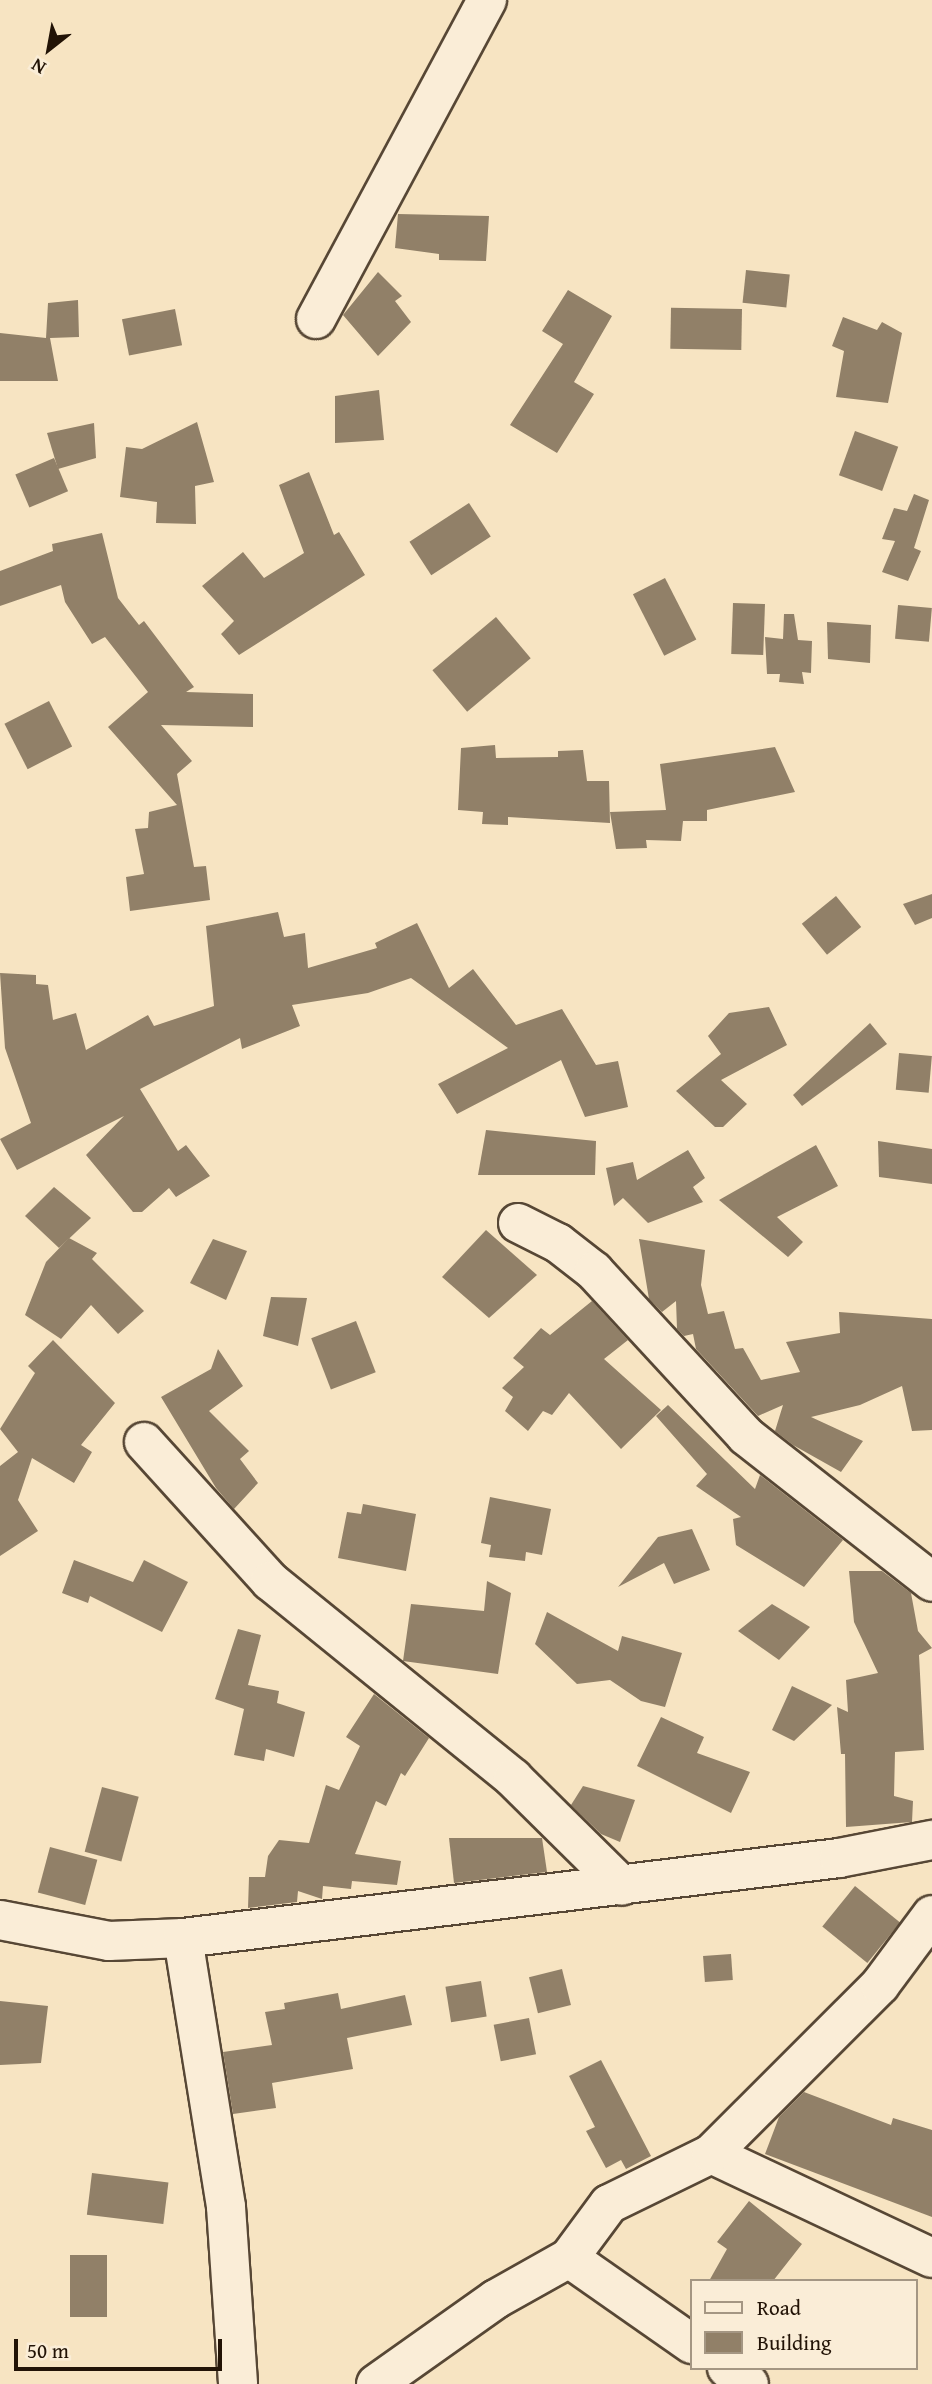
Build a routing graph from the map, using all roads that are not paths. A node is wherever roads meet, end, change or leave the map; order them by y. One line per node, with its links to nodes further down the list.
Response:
1 (487, 0): 2 (street)
2 (316, 319)
3 (518, 1223): 5 (street)
4 (144, 1443): 7 (street)
5 (932, 1582)
6 (932, 1840): 7 (street)
7 (622, 1886): 10 (street)
8 (932, 1915): 11 (street)
9 (0, 1920): 10 (street)
10 (183, 1938): 16 (street)
11 (711, 2154): 12 (street); 13 (street)
12 (569, 2258): 14 (street); 17 (street)
13 (932, 2258)
14 (690, 2343)
15 (730, 2370): 18 (street)
16 (238, 2384)
17 (376, 2384)
18 (749, 2384)

